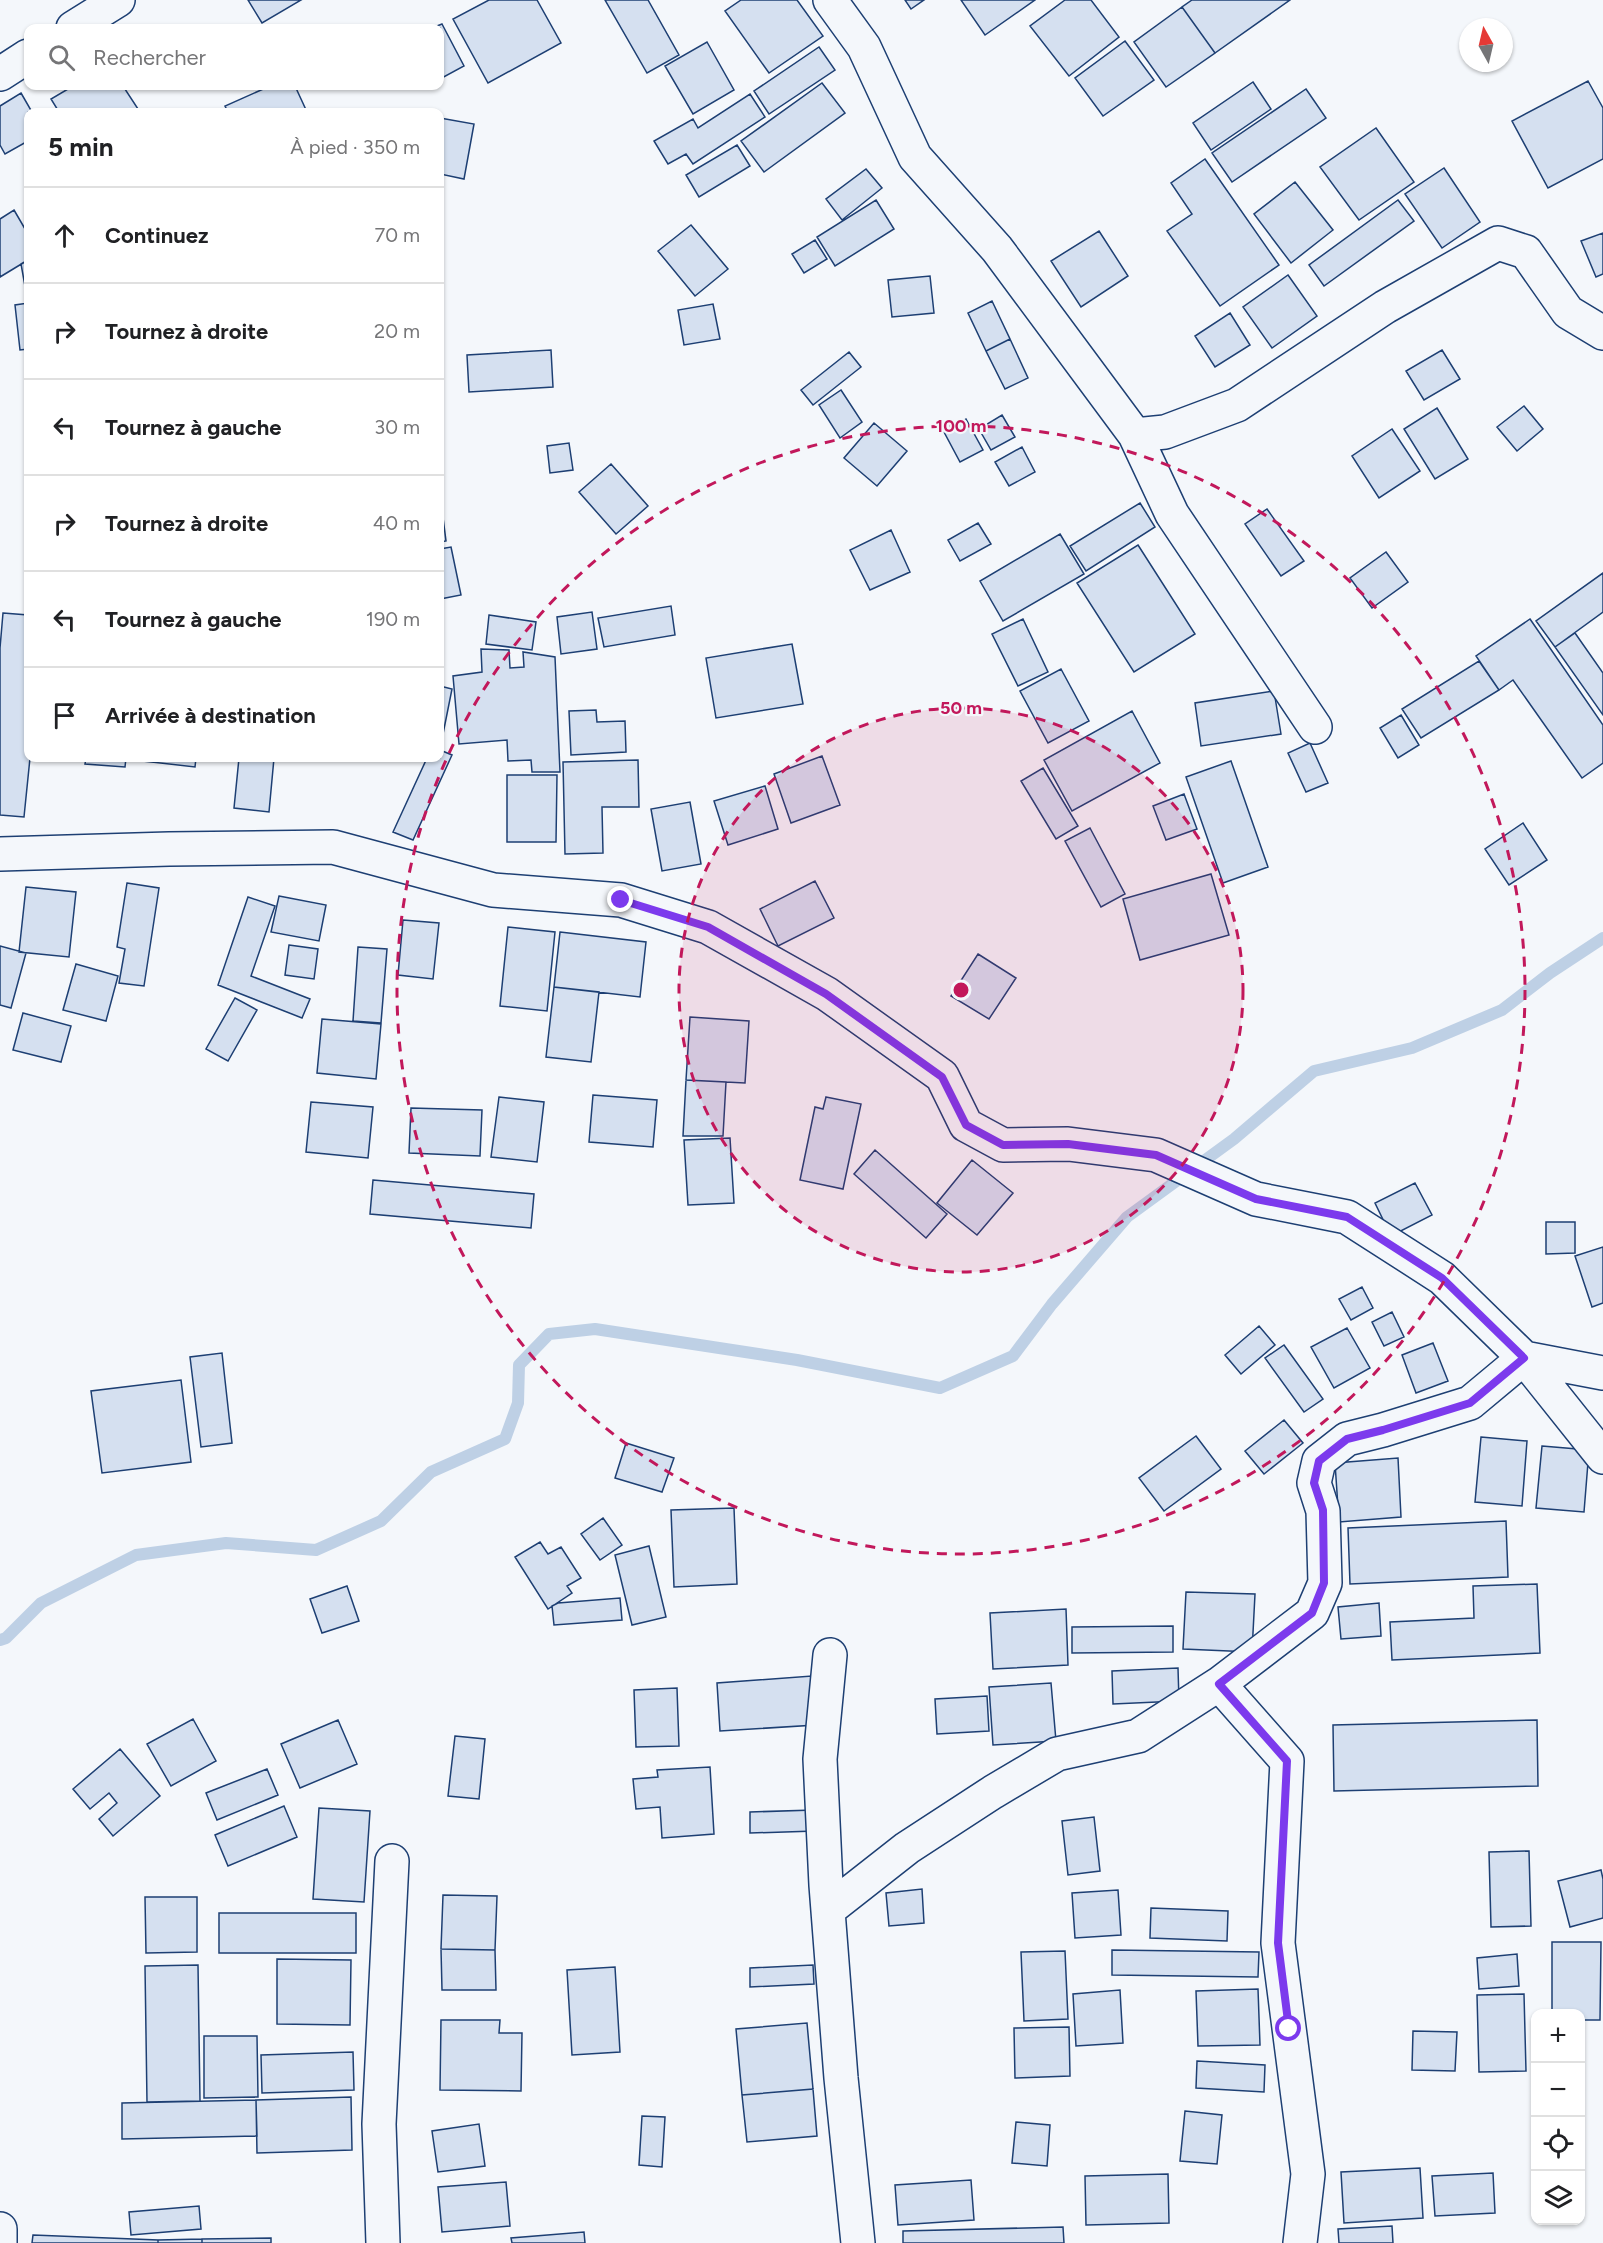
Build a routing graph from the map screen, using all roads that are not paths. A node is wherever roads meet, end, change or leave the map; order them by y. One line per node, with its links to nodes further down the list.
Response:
1 (118, 0): 3 (street)
2 (831, 0): 7 (street)
3 (79, 24)
4 (24, 59): 5 (street)
5 (0, 74)
6 (1603, 333): 7 (street)
7 (1135, 435): 8 (street)
8 (1315, 727)
9 (0, 854): 10 (street)
10 (1524, 1358): 11 (street); 12 (street); 14 (street)
11 (1603, 1373)
12 (1603, 1457)
13 (830, 1655): 16 (street)
14 (1219, 1684): 16 (street); 21 (street)
15 (392, 1861): 19 (street)
16 (828, 1910): 20 (street)
17 (0, 2229): 18 (street)
18 (0, 2243)
19 (383, 2243)
20 (858, 2243)
21 (1300, 2243)

